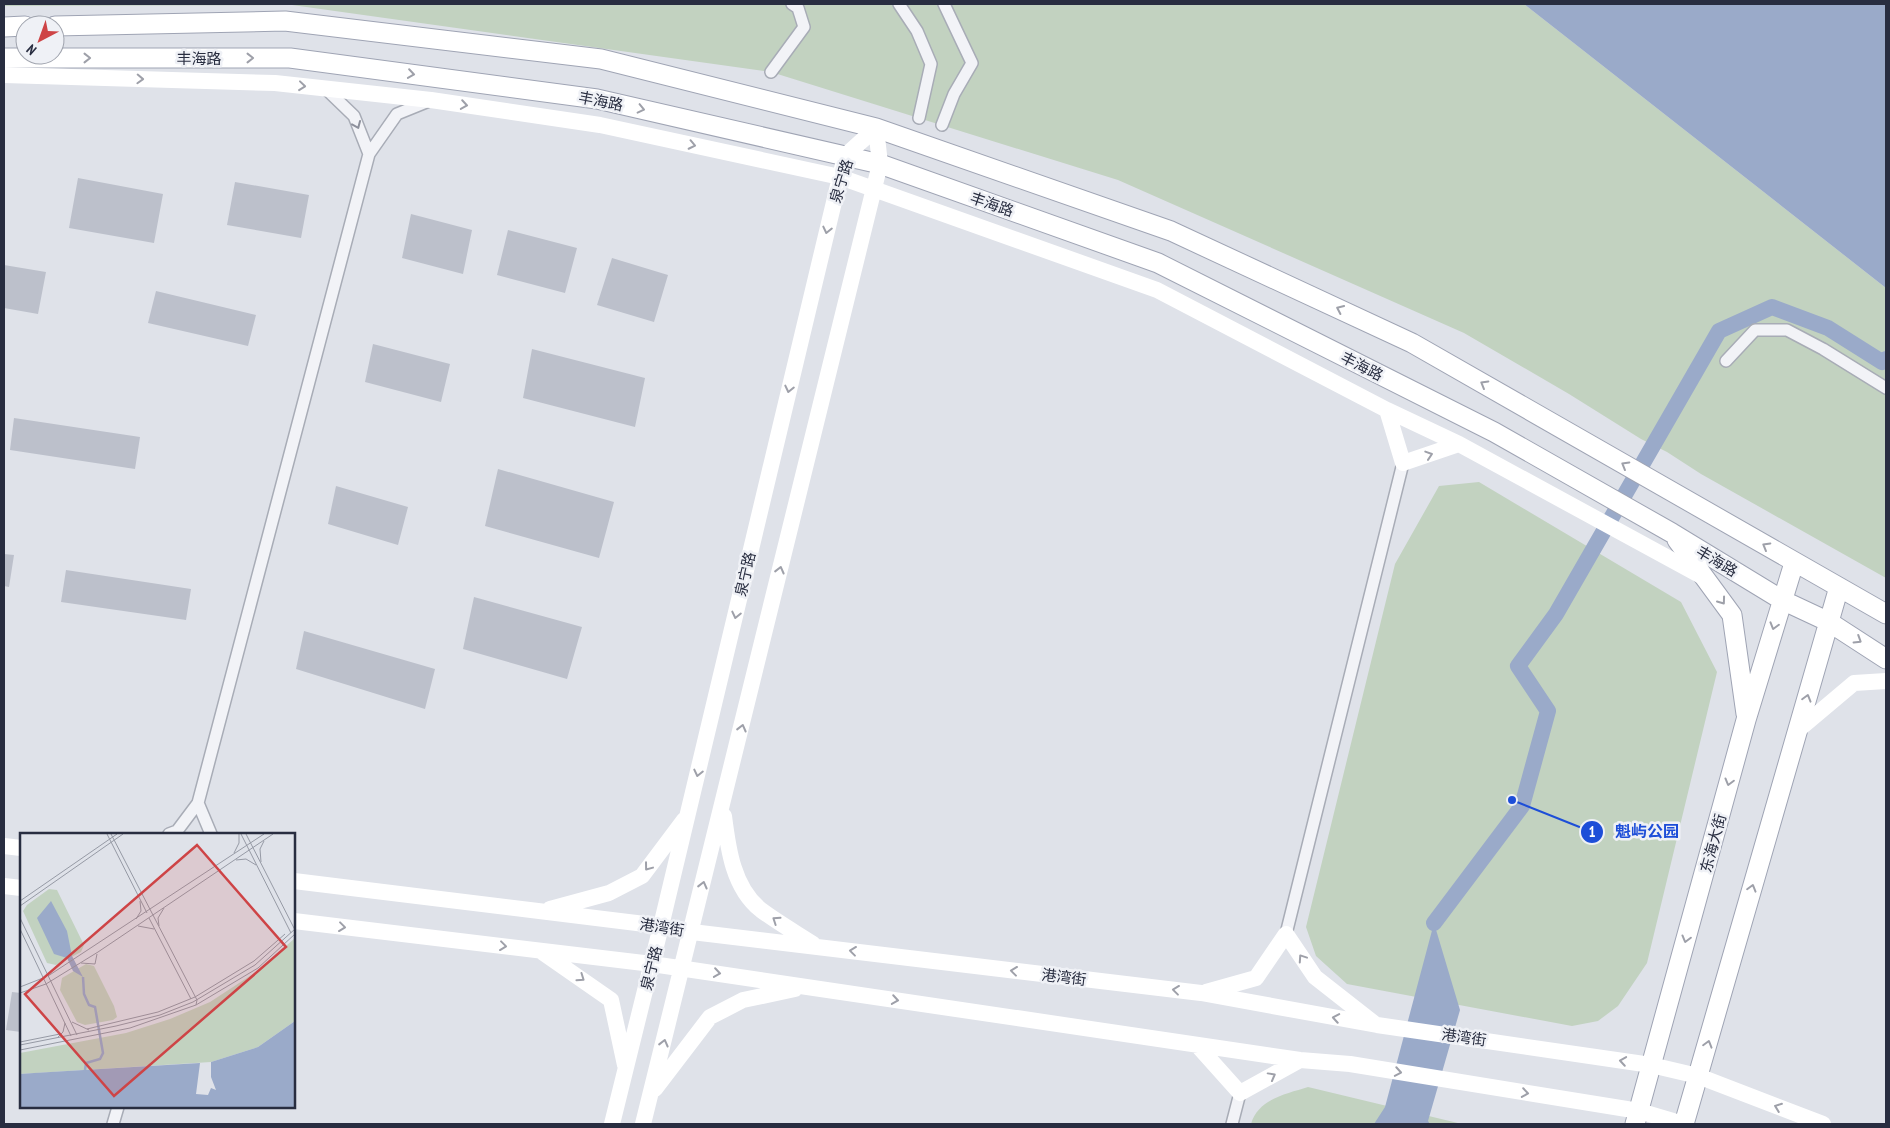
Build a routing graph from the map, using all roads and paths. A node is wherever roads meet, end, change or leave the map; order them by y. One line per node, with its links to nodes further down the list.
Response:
1 (792, 4): 6 (street)
2 (899, 4): 10 (street)
3 (944, 4): 11 (street)
4 (65, 26): 12 (main road)
5 (4, 58): 14 (main road, 丰海路, one-way to 14)
6 (771, 72)
7 (4, 75): 8 (street, one-way to 8)
8 (326, 89): 9 (street); 13 (street, one-way to 13)
9 (431, 100): 13 (street); 16 (street, one-way to 16)
10 (919, 118)
11 (942, 125)
12 (876, 128): 14 (street, 泉宁路); 15 (street, 泉宁路); 24 (main road, one-way to 12)
13 (369, 154): 34 (street)
14 (845, 156): 15 (main road, 丰海路); 16 (street, 泉宁路)
15 (880, 164): 17 (street, 泉宁路); 23 (main road, 丰海路)
16 (840, 177): 17 (street); 36 (street, 泉宁路, one-way to 36)
17 (874, 189): 20 (street); 35 (street, 泉宁路, one-way to 17)
18 (1726, 361): 19 (street)
19 (1886, 388)
20 (1387, 410): 21 (street); 22 (street)
21 (1459, 444): 22 (street, one-way to 21); 25 (street)
22 (1402, 463): 48 (street)
23 (1672, 533): 25 (main road); 27 (main road, 丰海路)
24 (1794, 562): 26 (main road); 27 (main road, 东海大街)
25 (1706, 579): 32 (main road, one-way to 32)
26 (1839, 587): 28 (main road); 29 (main road)
27 (1782, 600): 29 (main road, 丰海路); 32 (main road, 东海大街, one-way to 32)
28 (1886, 614)
29 (1829, 622): 30 (main road, 丰海路, one-way to 30); 33 (main road, one-way to 29)
30 (1886, 659)
31 (1884, 683): 33 (street)
32 (1746, 720): 58 (main road, 东海大街, one-way to 58)
33 (1797, 731): 60 (main road, one-way to 33)
34 (198, 803): 37 (street); 38 (street)
35 (723, 805): 47 (street, 泉宁路, one-way to 35); 49 (street, one-way to 35)
36 (688, 814): 44 (street, one-way to 44); 46 (street, 泉宁路)
37 (172, 833)
38 (211, 833)
39 (4, 846): 40 (street)
40 (20, 848)
41 (295, 881): 44 (street, 港湾街)
42 (4, 886): 43 (street)
43 (20, 888)
44 (542, 912): 46 (street, 港湾街)
45 (295, 921): 50 (street, one-way to 50)
46 (661, 926): 47 (street, 港湾街); 51 (street, 泉宁路)
47 (692, 932): 49 (street, 港湾街); 52 (street, 泉宁路)
48 (1286, 934): 54 (street); 55 (street, one-way to 48)
49 (816, 947): 54 (street, 港湾街, one-way to 49)
50 (541, 950): 51 (street); 59 (street, one-way to 59)
51 (652, 964): 52 (street); 59 (street, 泉宁路)
52 (682, 968): 53 (street, one-way to 53); 62 (street, 泉宁路, one-way to 52)
53 (807, 987): 56 (street, one-way to 56); 62 (street)
54 (1201, 993): 55 (street, 港湾街, one-way to 54)
55 (1380, 1025): 58 (street, 港湾街, one-way to 55)
56 (1197, 1045): 57 (street); 61 (street)
57 (1300, 1060): 61 (street, one-way to 57); 64 (street, one-way to 64)
58 (1652, 1065): 60 (street, 港湾街); 64 (main road, 东海大街)
59 (626, 1068): 66 (street, 泉宁路)
60 (1698, 1076): 69 (main road); 70 (street, 港湾街, one-way to 60)
61 (1240, 1093): 68 (street)
62 (651, 1095): 67 (street, 泉宁路)
63 (118, 1108): 65 (street)
64 (1637, 1118): 69 (street)
65 (114, 1124)
66 (612, 1124)
67 (643, 1124)
68 (1232, 1124)
69 (1684, 1124)
70 (1823, 1124)

